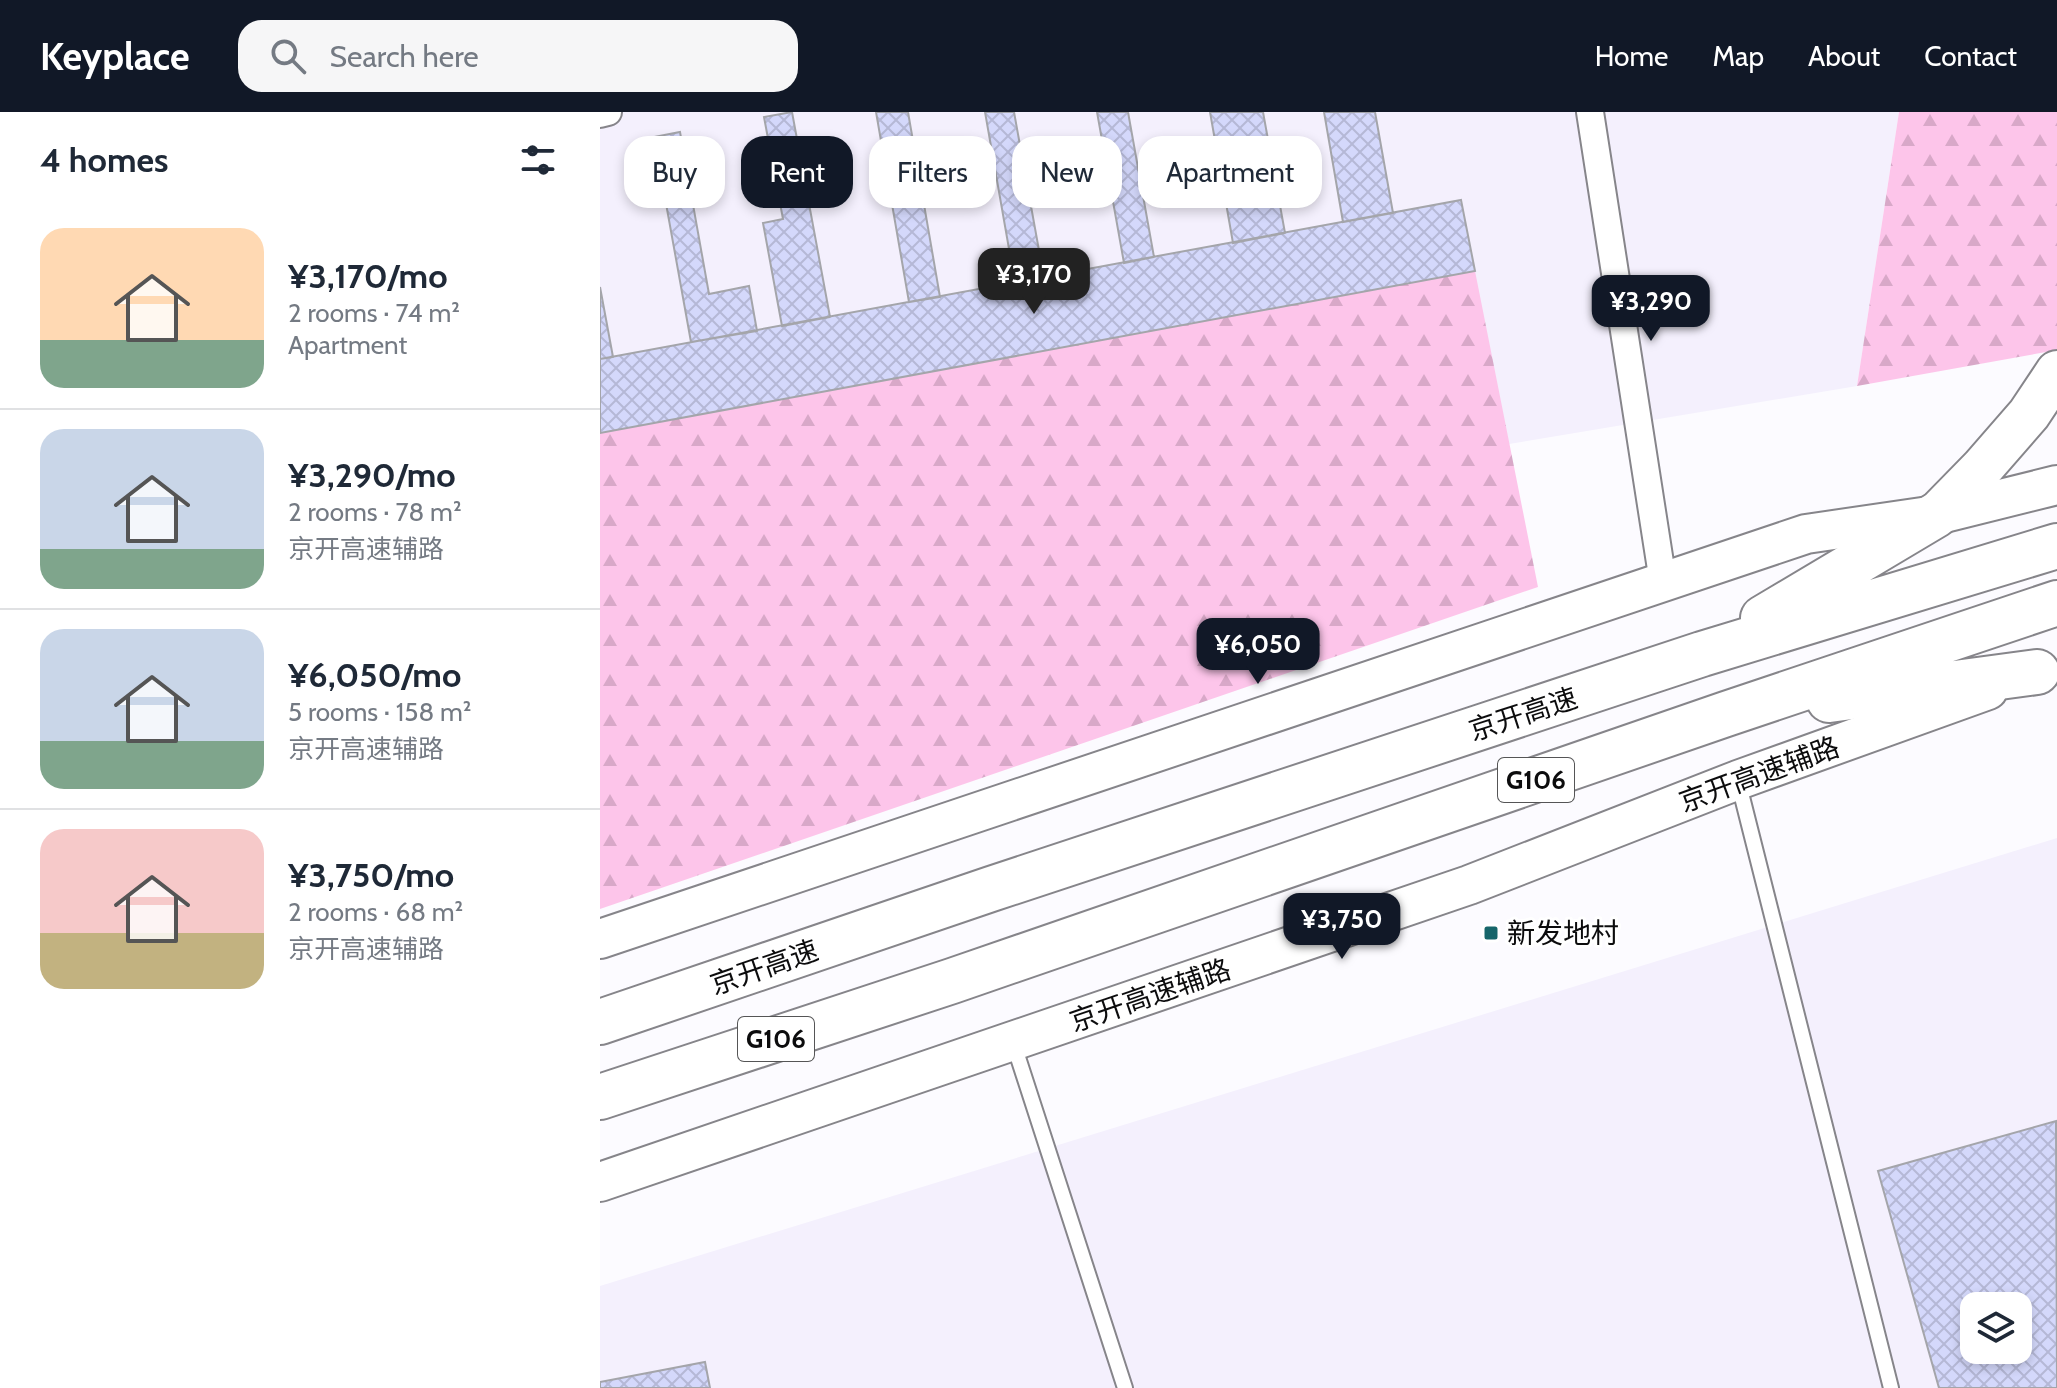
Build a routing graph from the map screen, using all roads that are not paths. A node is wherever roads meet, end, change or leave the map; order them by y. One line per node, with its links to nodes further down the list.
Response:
1 (608, 112): 3 (street)
2 (1590, 112): 8 (street)
3 (600, 114)
4 (2057, 372): 6 (main road)
5 (2057, 485): 6 (main road)
6 (1936, 515): 8 (main road); 10 (highway)
7 (2057, 546): 10 (highway)
8 (1663, 582): 15 (main road)
9 (2057, 603): 12 (highway, G106)
10 (1702, 654): 14 (highway)
11 (2047, 669): 12 (highway); 13 (main road, 京开高速辅路)
12 (1726, 714): 19 (highway); 19 (highway, G106)
13 (1738, 780): 18 (main road, 京开高速辅路); 22 (lane)
14 (991, 889): 16 (highway); 17 (highway, 京开高速 / G106)
15 (600, 939)
16 (600, 1015)
17 (600, 1022)
18 (1013, 1042): 20 (main road, 京开高速辅路); 21 (lane)
19 (600, 1096)
20 (600, 1182)
21 (1125, 1388)
22 (1891, 1388)

